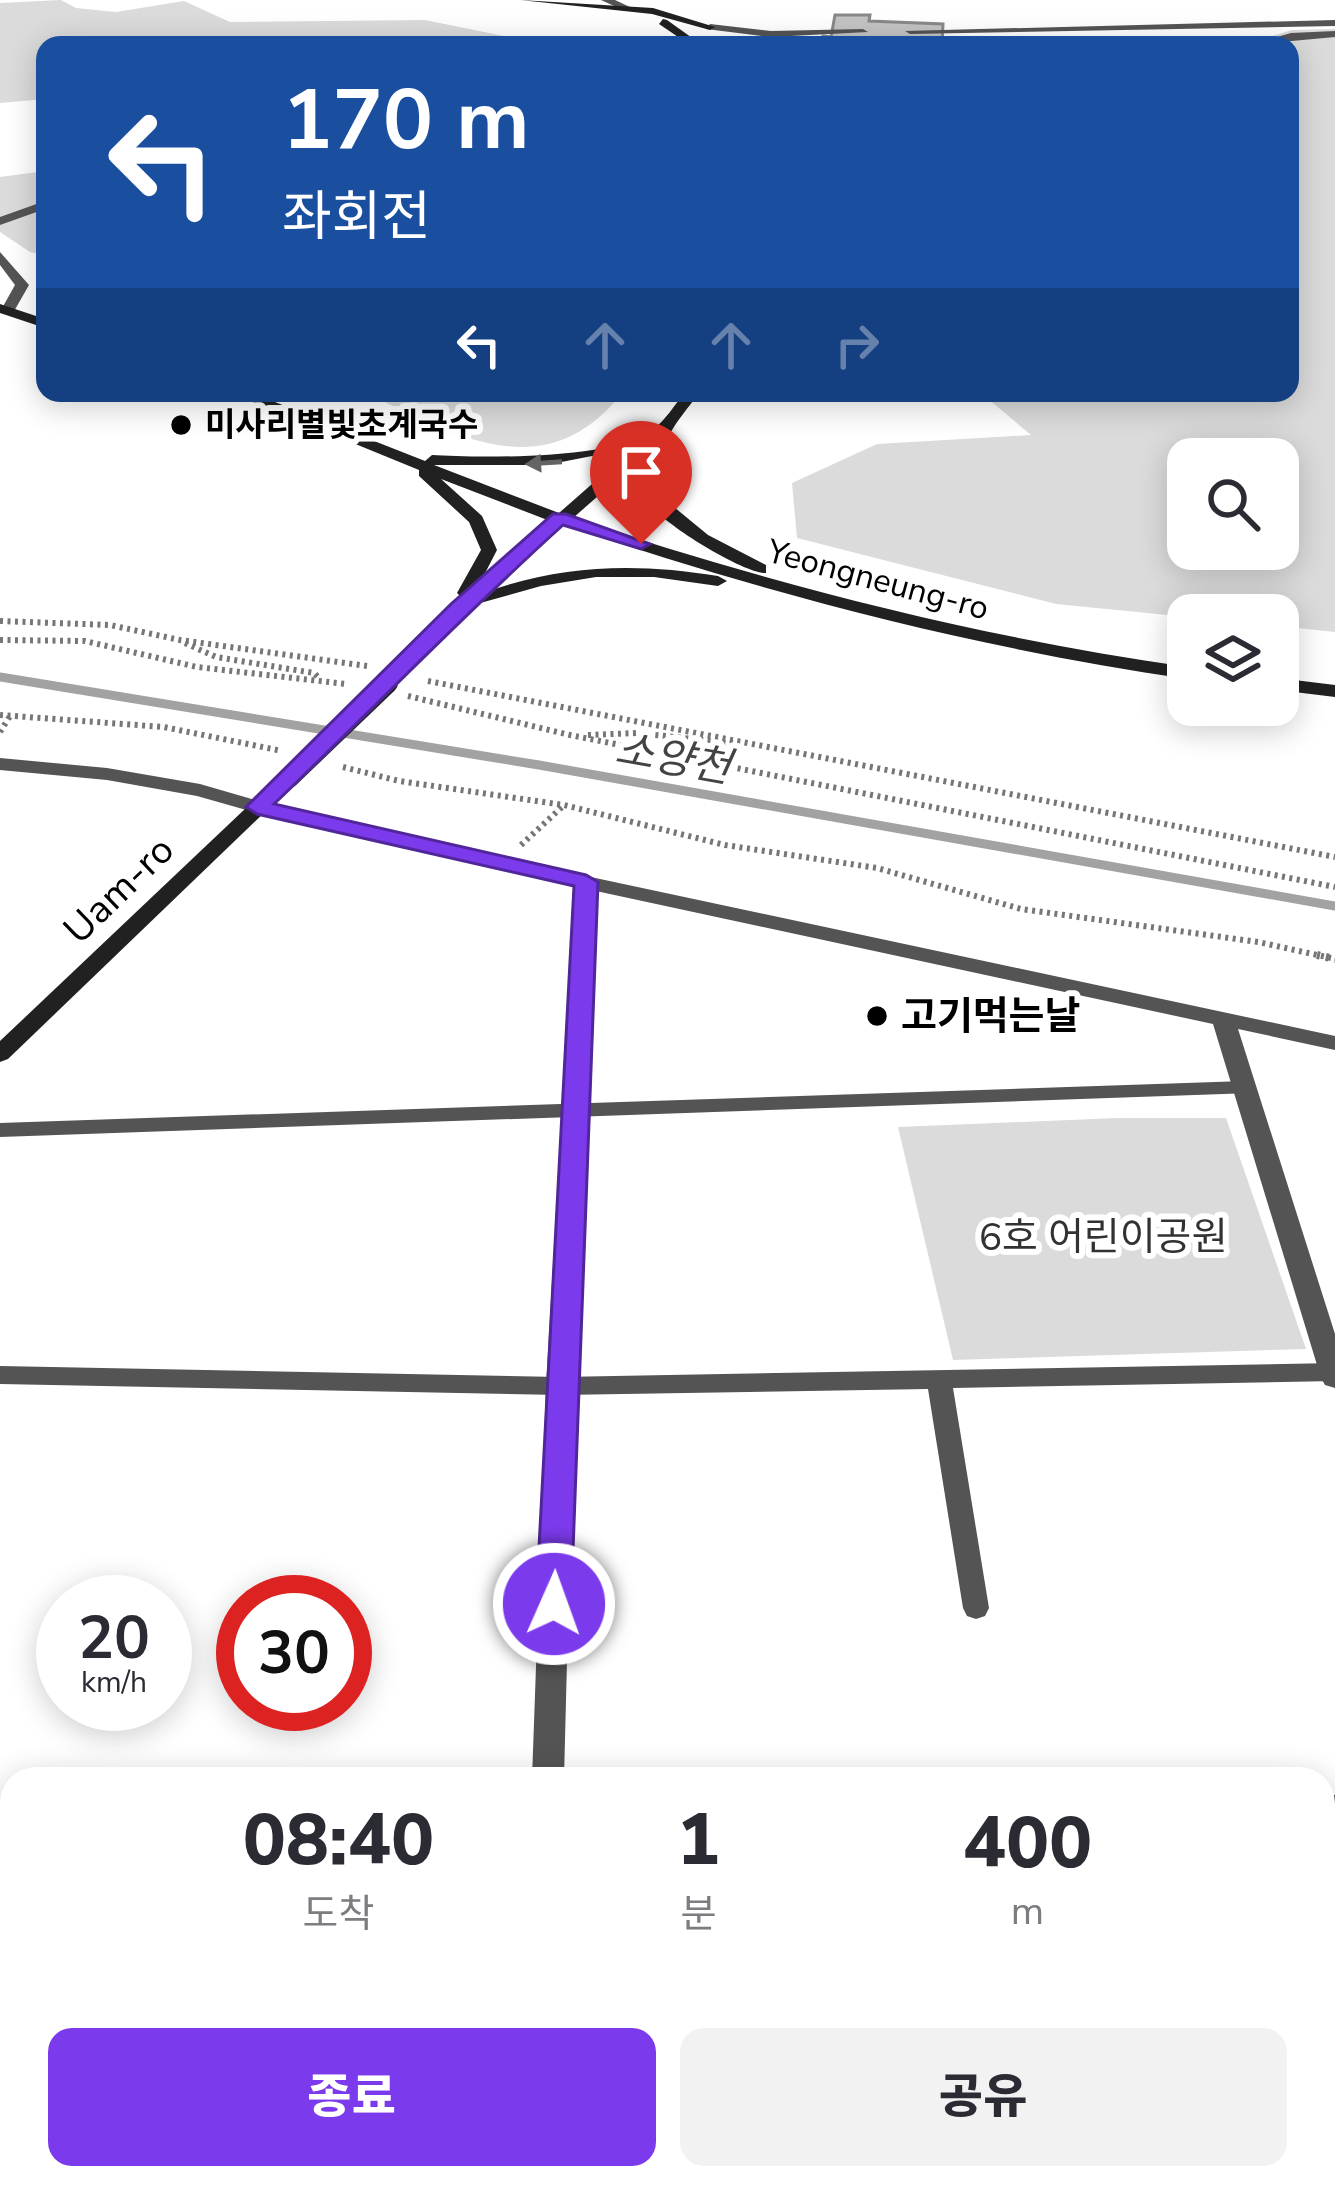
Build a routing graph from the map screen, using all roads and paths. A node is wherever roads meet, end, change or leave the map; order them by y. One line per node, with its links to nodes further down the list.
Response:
1 (525, 0): 4 (street)
2 (606, 0): 4 (street)
3 (686, 1): 4 (street)
4 (627, 8): 6 (street); 9 (street)
5 (1335, 23): 7 (street)
6 (710, 27): 7 (street); 7 (street); 10 (street)
7 (771, 34): 11 (street)
8 (1335, 34): 12 (lane)
9 (686, 36)
10 (705, 36)
11 (762, 36)
12 (1291, 36)
13 (36, 208): 14 (street)
14 (0, 221)
15 (0, 256): 16 (street)
16 (4, 309): 17 (street)
17 (36, 321)
18 (261, 402): 21 (street, Yeongneung-ro)
19 (685, 402): 20 (street)
20 (658, 436): 21 (street, one-way to 21); 22 (street); 23 (street)
21 (404, 457): 22 (street, Yeongneung-ro); 24 (street)
22 (560, 518): 23 (street, Yeongneung-ro); 24 (street)
23 (815, 598): 24 (street); 30 (street, Yeongneung-ro)
24 (458, 609): 32 (street)
25 (0, 621): 26 (path)
26 (142, 630): 28 (path); 29 (path)
27 (0, 640): 29 (path)
28 (180, 640): 31 (path); 32 (path)
29 (121, 650): 31 (path)
30 (1167, 670)
31 (320, 679): 34 (path)
32 (389, 683): 39 (path); 40 (path); 45 (street, Uam-ro, bridge)
33 (1299, 687): 35 (street)
34 (365, 688)
35 (1335, 692)
36 (0, 715): 37 (path)
37 (11, 715): 38 (path); 41 (path)
38 (0, 732)
39 (570, 735): 40 (path); 49 (path)
40 (760, 744): 46 (path)
41 (286, 752)
42 (331, 764): 44 (path)
43 (5, 770): 45 (street)
44 (564, 805): 47 (path); 50 (path)
45 (257, 807): 47 (street); 53 (street, Uam-ro)
46 (1335, 857)
47 (502, 863): 48 (street)
48 (586, 882): 51 (street); 55 (street)
49 (1335, 887)
50 (1335, 958)
51 (1222, 1018): 52 (street); 54 (street)
52 (1335, 1043)
53 (0, 1054)
54 (1245, 1088): 55 (lane); 57 (street)
55 (575, 1112): 56 (lane); 60 (street)
56 (0, 1130)
57 (1334, 1374): 59 (lane)
58 (0, 1376): 60 (lane)
59 (939, 1379): 60 (lane); 61 (lane)
60 (560, 1386): 62 (street)
61 (976, 1608)
62 (548, 1767)

